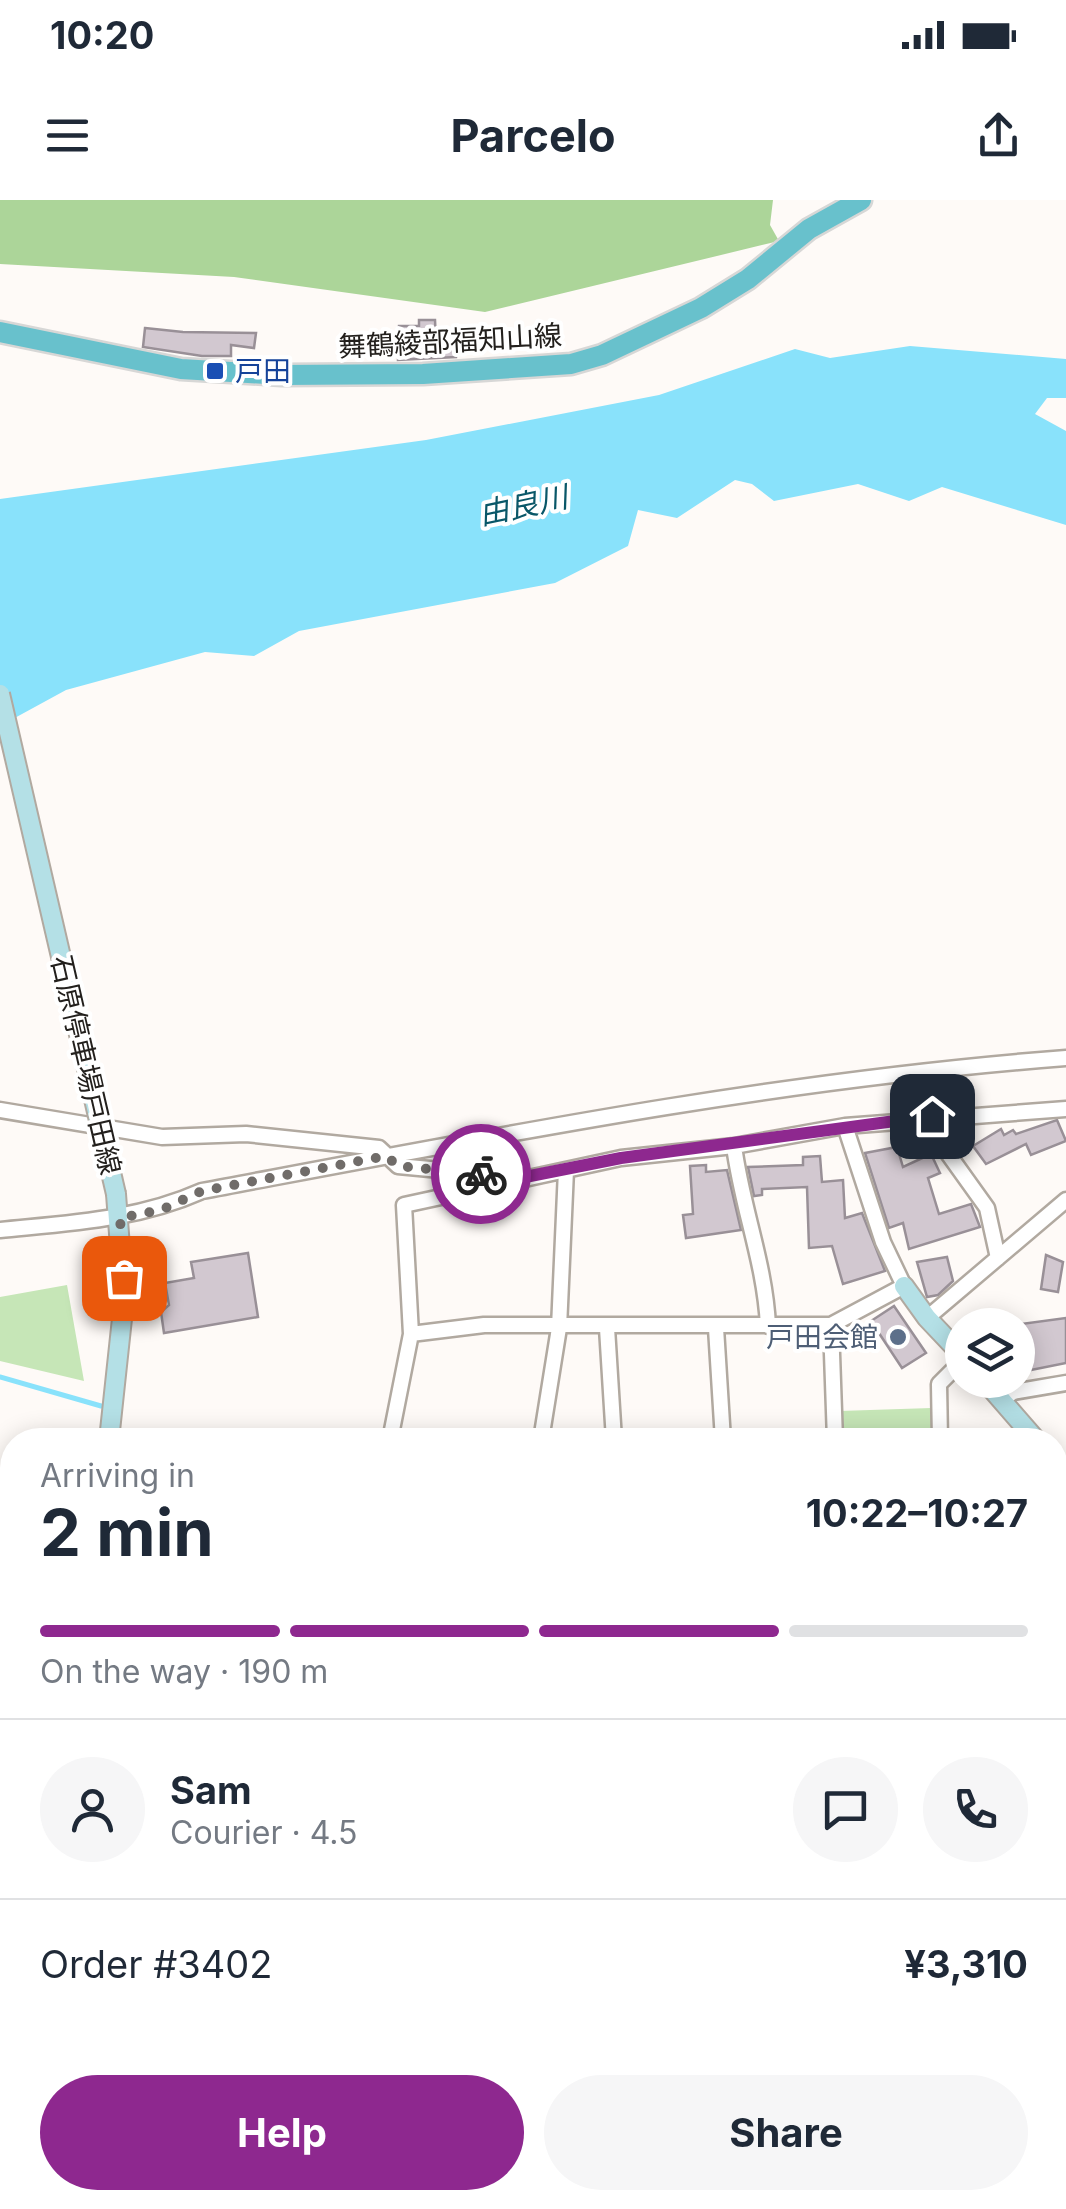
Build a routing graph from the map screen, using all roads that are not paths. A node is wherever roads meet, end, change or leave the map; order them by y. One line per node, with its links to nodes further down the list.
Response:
1 (861, 200): 2 (main road, 舞鶴綾部福知山線)
2 (0, 332)
3 (0, 694): 14 (main road, 石原停車場戸田線, bridge)
4 (1066, 1058): 10 (street)
5 (1066, 1109): 7 (street)
6 (0, 1110): 10 (street)
7 (932, 1116): 8 (street); 16 (street)
8 (845, 1126): 9 (street); 17 (street)
9 (734, 1146): 11 (street); 20 (street)
10 (386, 1156): 12 (street); 14 (street)
11 (566, 1170): 12 (street); 21 (street)
12 (520, 1178): 24 (street)
13 (1066, 1200): 16 (street)
14 (120, 1218): 15 (street); 29 (main road, 石原停車場戸田線)
15 (0, 1230)
16 (998, 1258): 18 (street)
17 (904, 1286): 18 (main road); 19 (street)
18 (927, 1318): 25 (main road)
19 (832, 1325): 20 (street); 34 (street)
20 (768, 1326): 23 (street)
21 (559, 1328): 22 (street); 24 (street); 31 (street)
22 (607, 1328): 23 (street); 32 (street)
23 (716, 1328): 33 (street)
24 (411, 1334): 30 (street)
25 (945, 1339)
26 (945, 1377): 35 (street)
27 (1066, 1383): 28 (street)
28 (1002, 1400): 36 (main road)
29 (110, 1428)
30 (392, 1428)
31 (542, 1428)
32 (613, 1428)
33 (723, 1428)
34 (835, 1428)
35 (940, 1428)
36 (1026, 1428)

